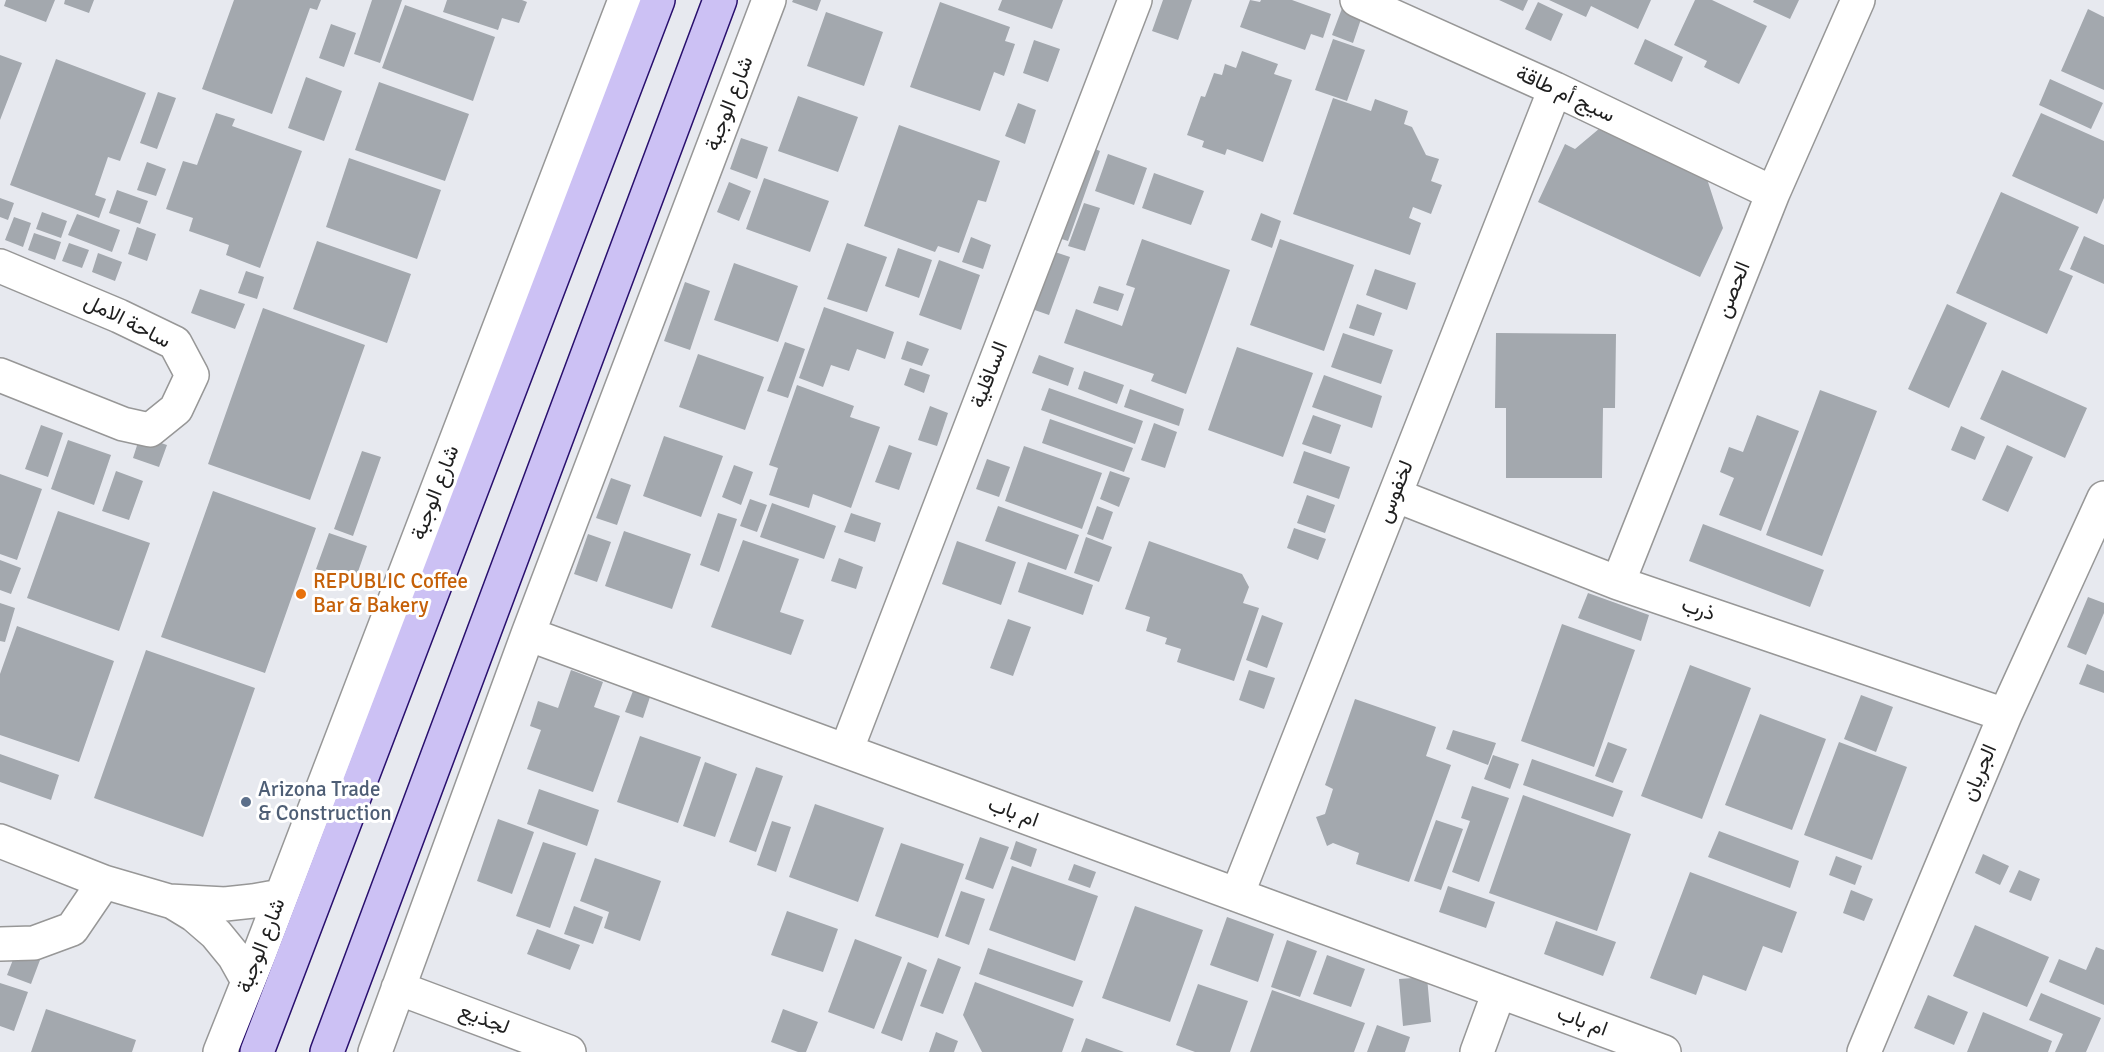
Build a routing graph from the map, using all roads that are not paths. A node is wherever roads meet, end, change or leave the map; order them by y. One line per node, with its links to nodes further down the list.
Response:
1 (625, 0): 21 (street, شارع الوجبة)
2 (658, 0): 28 (street, شارع الوجبة)
3 (720, 0): 29 (street)
4 (769, 0): 15 (street, شارع الوجبة)
5 (1135, 0): 17 (street, السافلية)
6 (1357, 0): 8 (street, سيج أم طاقة)
7 (1858, 0): 9 (street, الحصن)
8 (1555, 89): 9 (street, سيج أم طاقة); 12 (street, لخفوس)
9 (1773, 193): 14 (street, الحصن)
10 (0, 266): 11 (street, ساحة الامل)
11 (0, 375)
12 (1395, 495): 14 (street, ذرب); 20 (street, لخفوس)
13 (2104, 498): 16 (street, الجريان)
14 (1618, 583): 16 (street, ذرب)
15 (528, 634): 17 (street, ام باب); 25 (street, شارع الوجبة)
16 (2005, 715): 34 (street, الجريان)
17 (846, 751): 20 (street, ام باب)
18 (0, 841): 19 (street)
19 (104, 882): 22 (street); 23 (street)
20 (1237, 895): 26 (street, ام باب)
21 (281, 896): 22 (street); 24 (street, شارع الوجبة)
22 (169, 900): 24 (street)
23 (0, 945)
24 (248, 981): 27 (street, شارع الوجبة)
25 (398, 987): 30 (street, شارع الوجبة); 31 (street, لجذيع)
26 (1499, 992): 32 (street); 33 (street, ام باب)
27 (220, 1052)
28 (257, 1052)
29 (327, 1052)
30 (375, 1052)
31 (569, 1052)
32 (1477, 1052)
33 (1664, 1052)
34 (1864, 1052)

